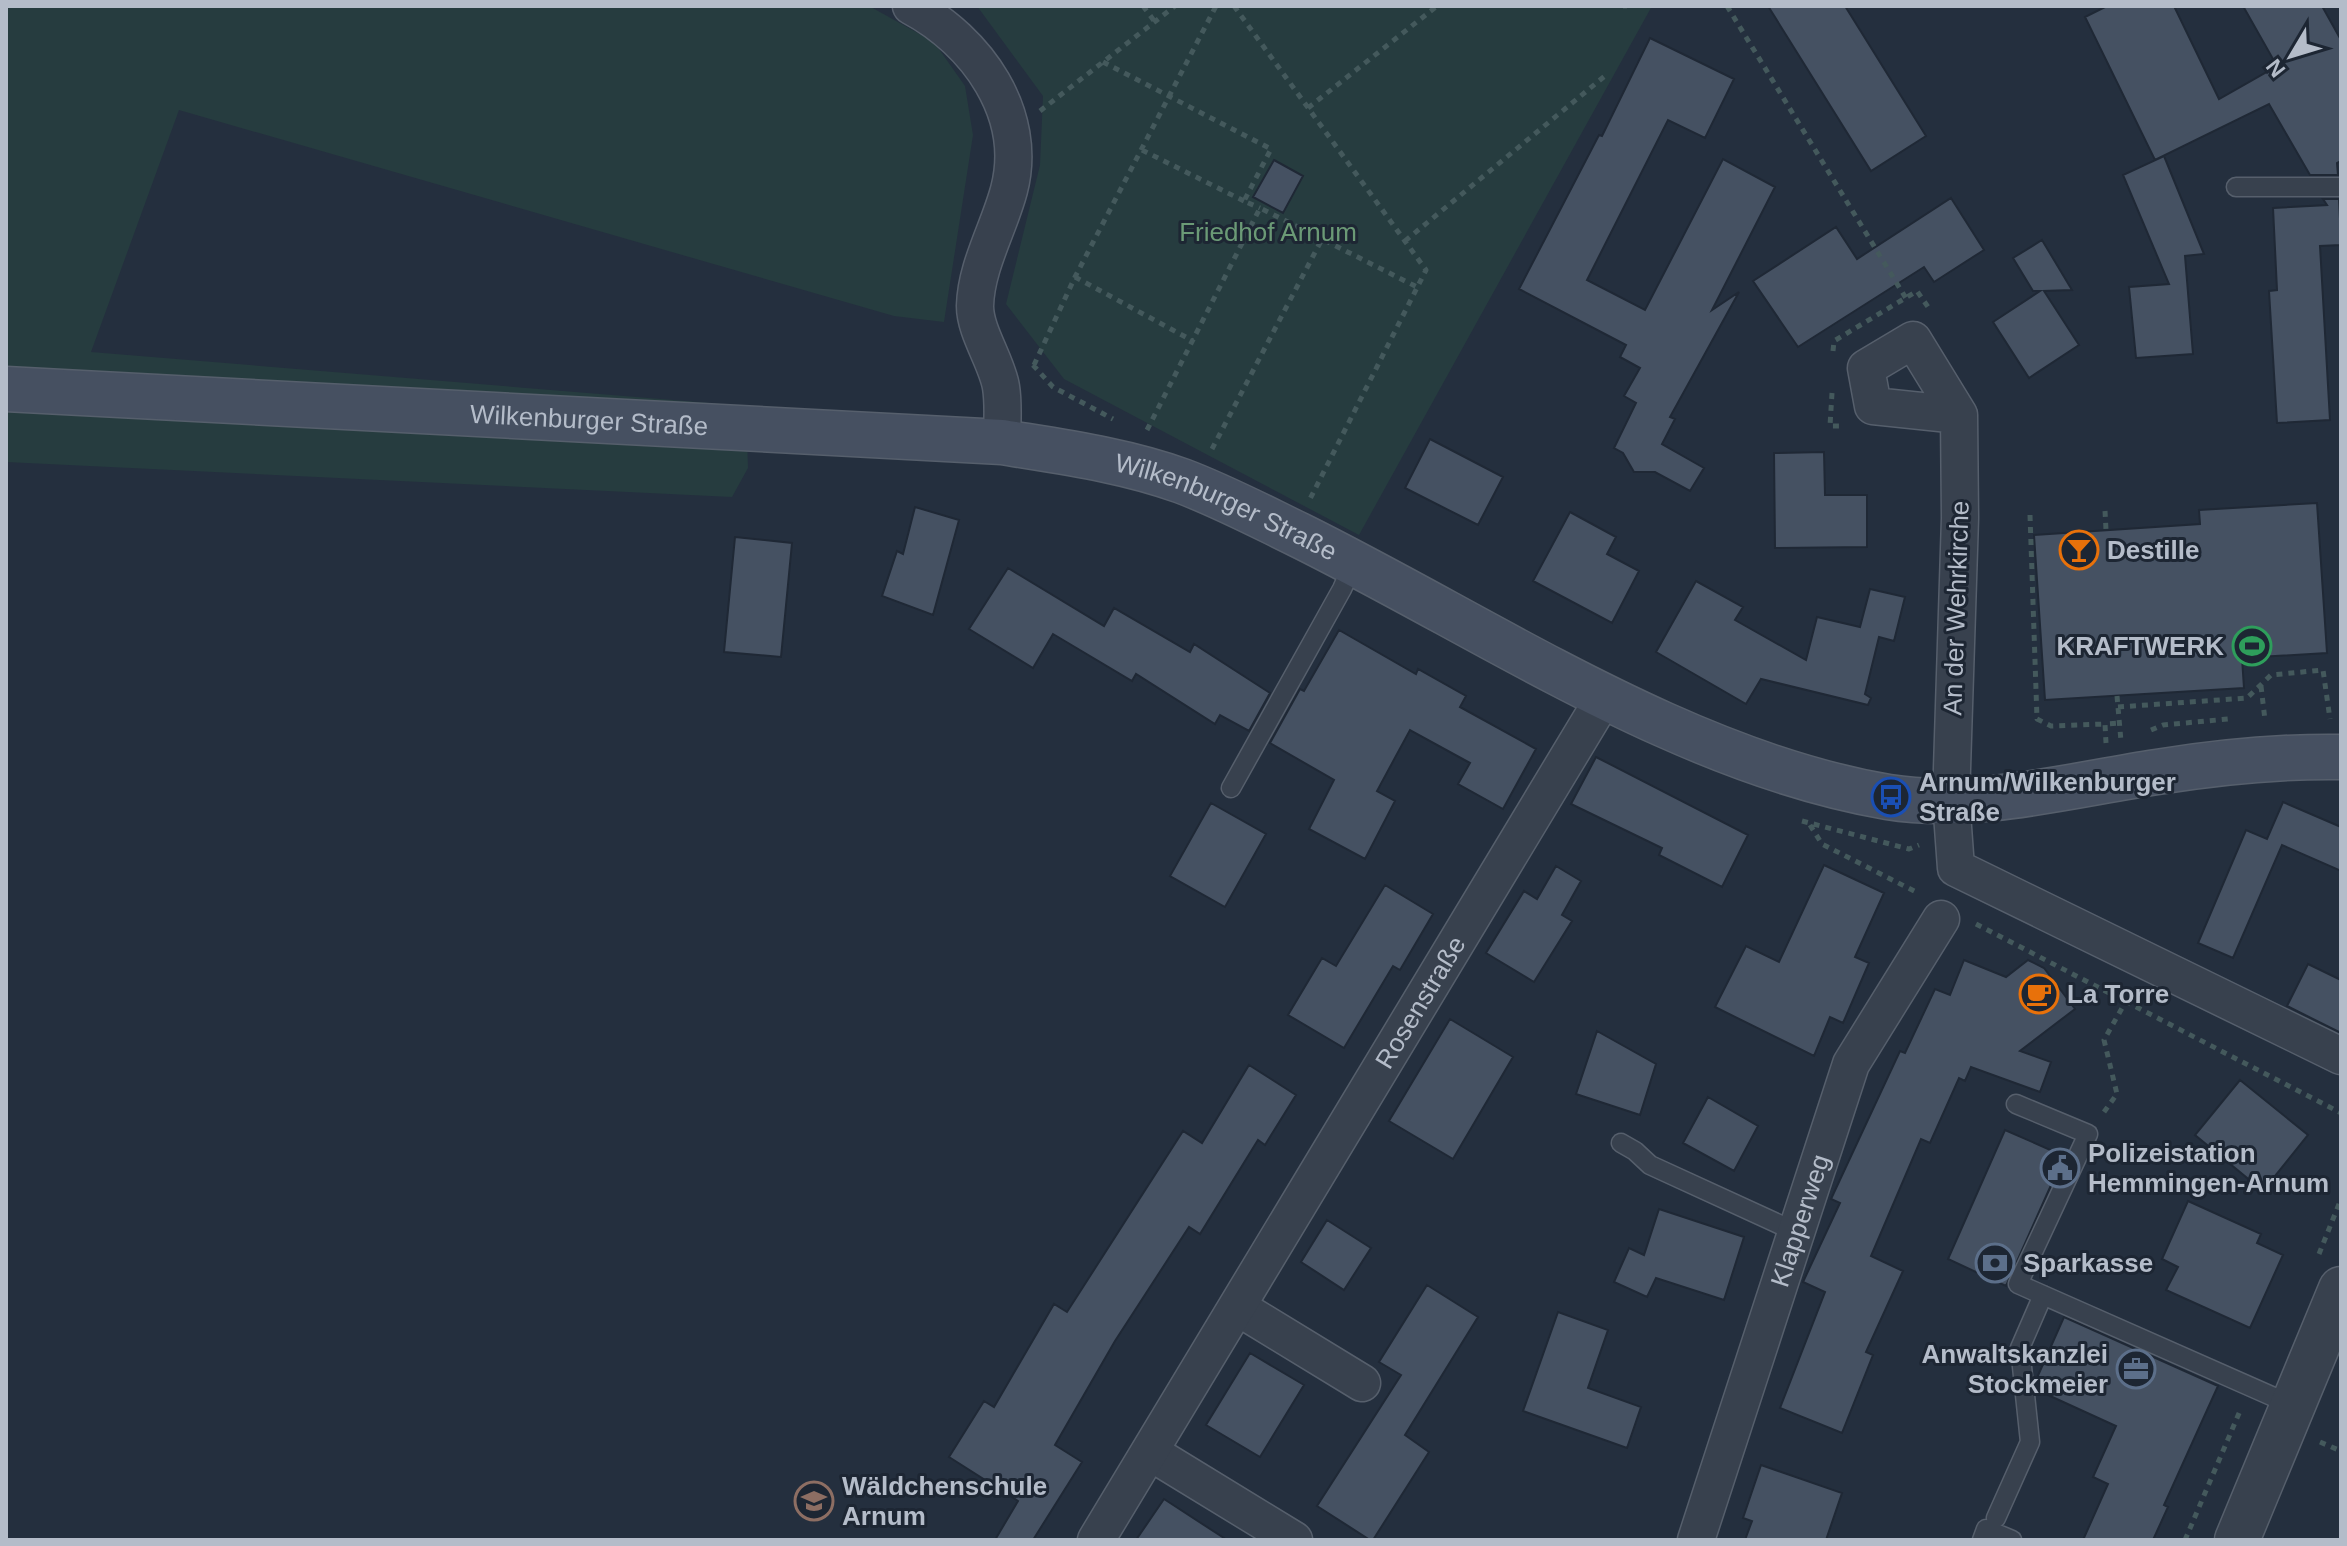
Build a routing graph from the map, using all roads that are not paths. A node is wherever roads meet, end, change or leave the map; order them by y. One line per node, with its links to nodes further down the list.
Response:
1 (911, 6): 6 (street)
2 (2236, 187): 3 (lane)
3 (2341, 187)
4 (6, 389): 6 (main road, Wilkenburger Straße)
5 (1959, 415): 5 (street); 11 (street, An der Wehrkirche)
6 (1002, 442): 7 (main road, Wilkenburger Straße)
7 (1354, 562): 8 (main road, Wilkenburger Straße); 10 (lane)
8 (1605, 696): 11 (main road, Wilkenburger Straße); 19 (street, Rosenstraße)
9 (2341, 757): 11 (main road, Wilkenburger Straße)
10 (1231, 788)
11 (1951, 800): 13 (street)
12 (1948, 913): 16 (street, Klapperweg)
13 (2341, 1056)
14 (2016, 1104): 18 (lane)
15 (1621, 1143): 16 (lane)
16 (1796, 1232): 26 (street, Klapperweg)
17 (2341, 1289): 21 (street)
18 (2043, 1295): 21 (lane); 23 (lane)
19 (1239, 1308): 20 (street); 22 (street, Rosenstraße)
20 (1362, 1383)
21 (2302, 1422): 29 (street)
22 (1150, 1452): 24 (street, Rosenstraße); 25 (street)
23 (1996, 1518)
24 (1096, 1540)
25 (1294, 1540)
26 (1696, 1540)
27 (1982, 1540): 28 (lane)
28 (2012, 1540)
29 (2237, 1540)

